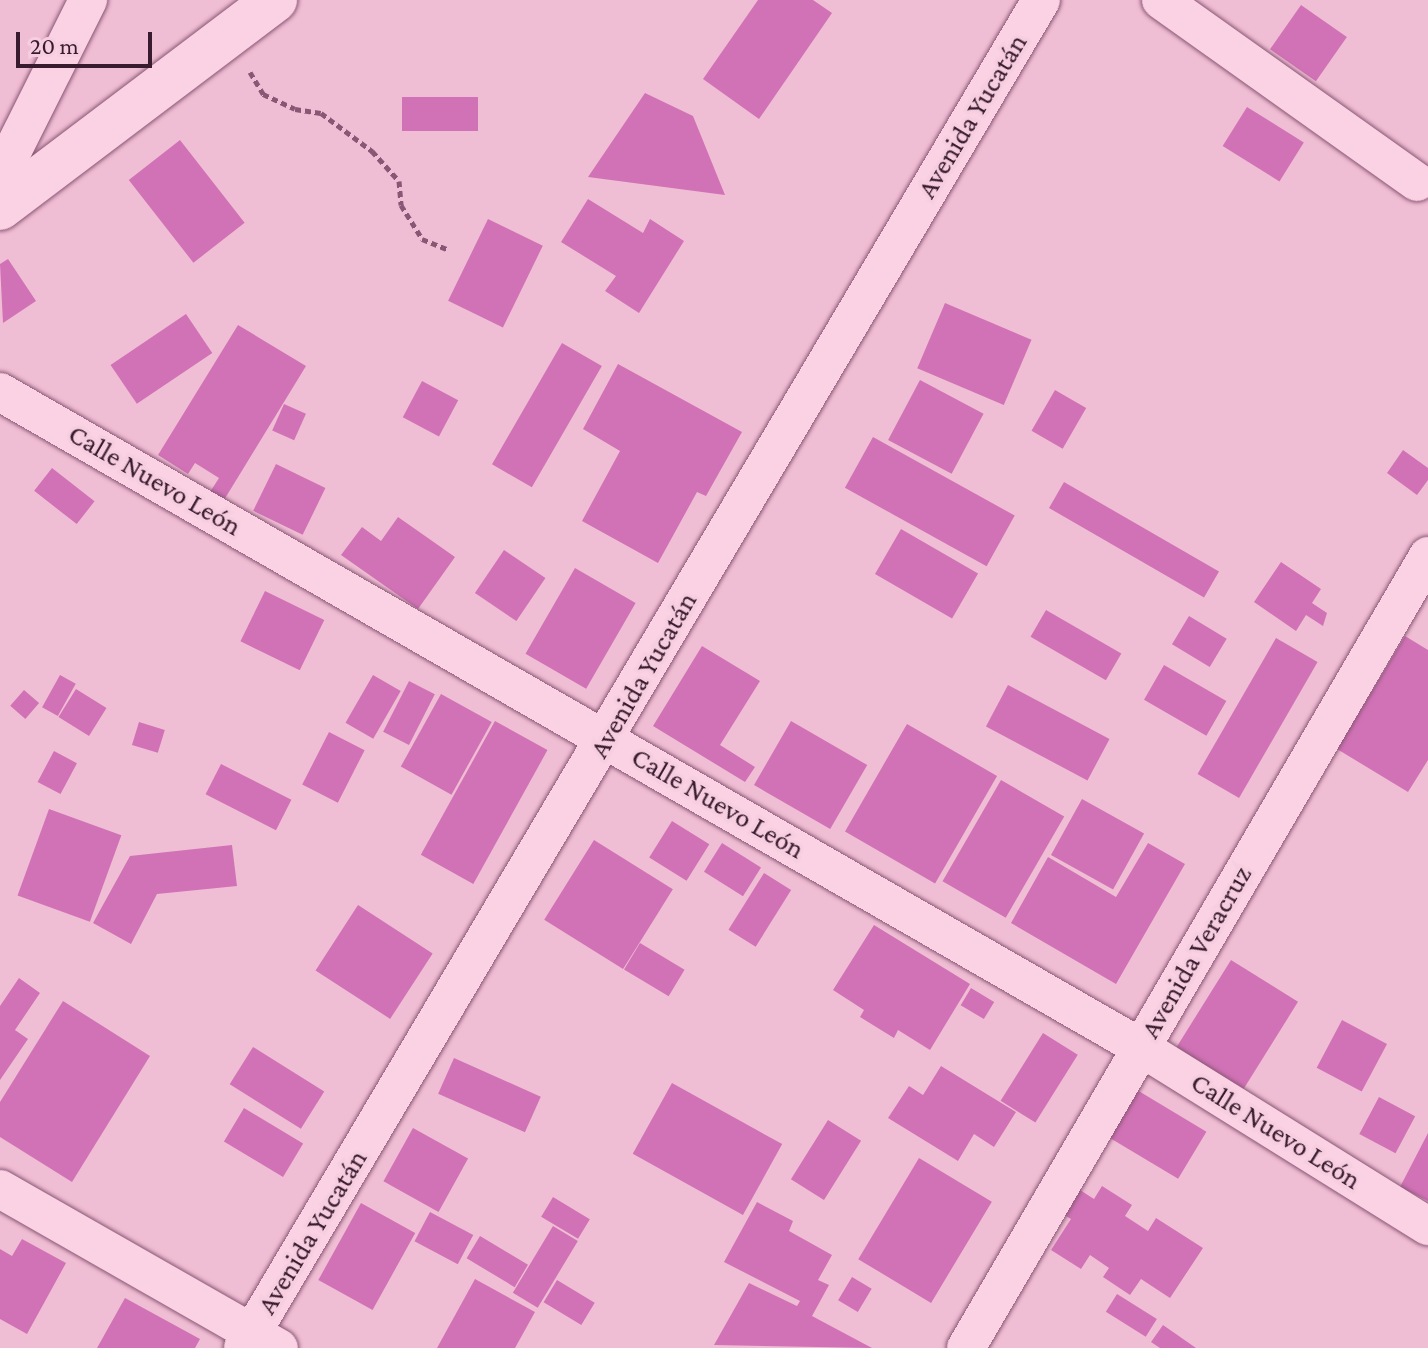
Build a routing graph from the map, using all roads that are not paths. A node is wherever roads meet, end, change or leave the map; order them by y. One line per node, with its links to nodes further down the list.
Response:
1 (88, 0): 5 (street)
2 (275, 0): 7 (street)
3 (1041, 0): 10 (street, Avenida Yucatán)
4 (1161, 0): 6 (street)
5 (0, 176)
6 (1417, 182)
7 (0, 208)
8 (0, 392): 10 (street, Calle Nuevo León)
9 (1428, 556): 11 (street, Avenida Veracruz)
10 (606, 738): 11 (street, Calle Nuevo León); 14 (street, Avenida Yucatán)
11 (1140, 1047): 13 (street, Calle Nuevo León); 15 (street, Avenida Veracruz)
12 (0, 1189): 14 (street)
13 (1428, 1226)
14 (258, 1343)
15 (966, 1348)

